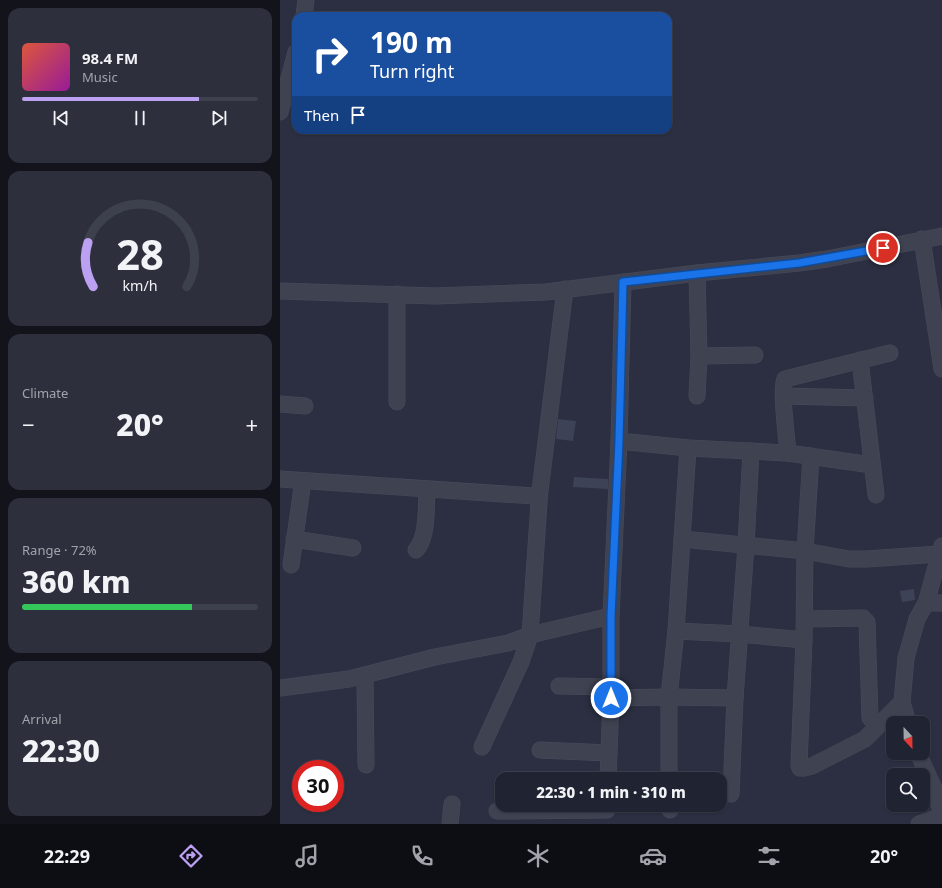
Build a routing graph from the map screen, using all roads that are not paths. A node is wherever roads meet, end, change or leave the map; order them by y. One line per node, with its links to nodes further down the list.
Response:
1 (306, 0): 2 (street)
2 (304, 12)
3 (292, 67): 4 (street)
4 (280, 112)
5 (942, 236): 6 (street)
6 (922, 239): 7 (street); 16 (street)
7 (697, 273): 8 (street); 13 (street)
8 (623, 282): 9 (street); 23 (street)
9 (565, 289): 11 (street); 33 (street)
10 (280, 291): 11 (street)
11 (397, 294): 20 (street)
12 (890, 353): 15 (street)
13 (699, 356): 14 (street); 17 (street)
14 (755, 356)
15 (860, 360): 18 (street); 19 (street)
16 (942, 369)
17 (697, 396)
18 (784, 396): 19 (street); 26 (street)
19 (865, 398): 28 (street)
20 (397, 402)
21 (280, 404): 22 (street)
22 (305, 406)
23 (619, 441): 24 (street); 44 (street)
24 (688, 448): 25 (street); 35 (street)
25 (751, 451): 26 (street); 36 (street)
26 (788, 453): 27 (street)
27 (811, 456): 28 (street); 40 (street)
28 (872, 465): 32 (street)
29 (280, 479): 30 (street)
30 (303, 480): 31 (street); 34 (street)
31 (427, 489): 33 (street); 39 (street)
32 (876, 495)
33 (539, 499): 48 (street)
34 (294, 539): 37 (street); 41 (street)
35 (682, 539): 36 (street); 46 (street)
36 (746, 545): 40 (street); 47 (street)
37 (353, 548)
38 (940, 549): 40 (street); 42 (street)
39 (416, 550)
40 (805, 552): 45 (street)
41 (291, 565)
42 (926, 603): 43 (street); 56 (street)
43 (942, 603)
44 (611, 616): 48 (street); 53 (street)
45 (805, 619): 49 (street); 58 (street)
46 (676, 631): 47 (street); 54 (street)
47 (739, 634): 49 (street); 55 (street)
48 (530, 635): 50 (street); 59 (street)
49 (804, 640): 56 (street)
50 (365, 675): 52 (street); 63 (street)
51 (559, 686): 53 (street)
52 (280, 688)
53 (611, 692): 54 (street); 61 (street)
54 (669, 697): 55 (street); 65 (street)
55 (735, 698): 66 (street)
56 (902, 702): 57 (street)
57 (906, 716)
58 (870, 718)
59 (482, 747)
60 (540, 750): 61 (street)
61 (609, 753): 64 (street)
62 (921, 760): 68 (street)
63 (366, 765)
64 (608, 772)
65 (670, 772)
66 (731, 794)
67 (452, 804): 69 (street)
68 (942, 816): 70 (street)
69 (450, 824)
70 (919, 824)

